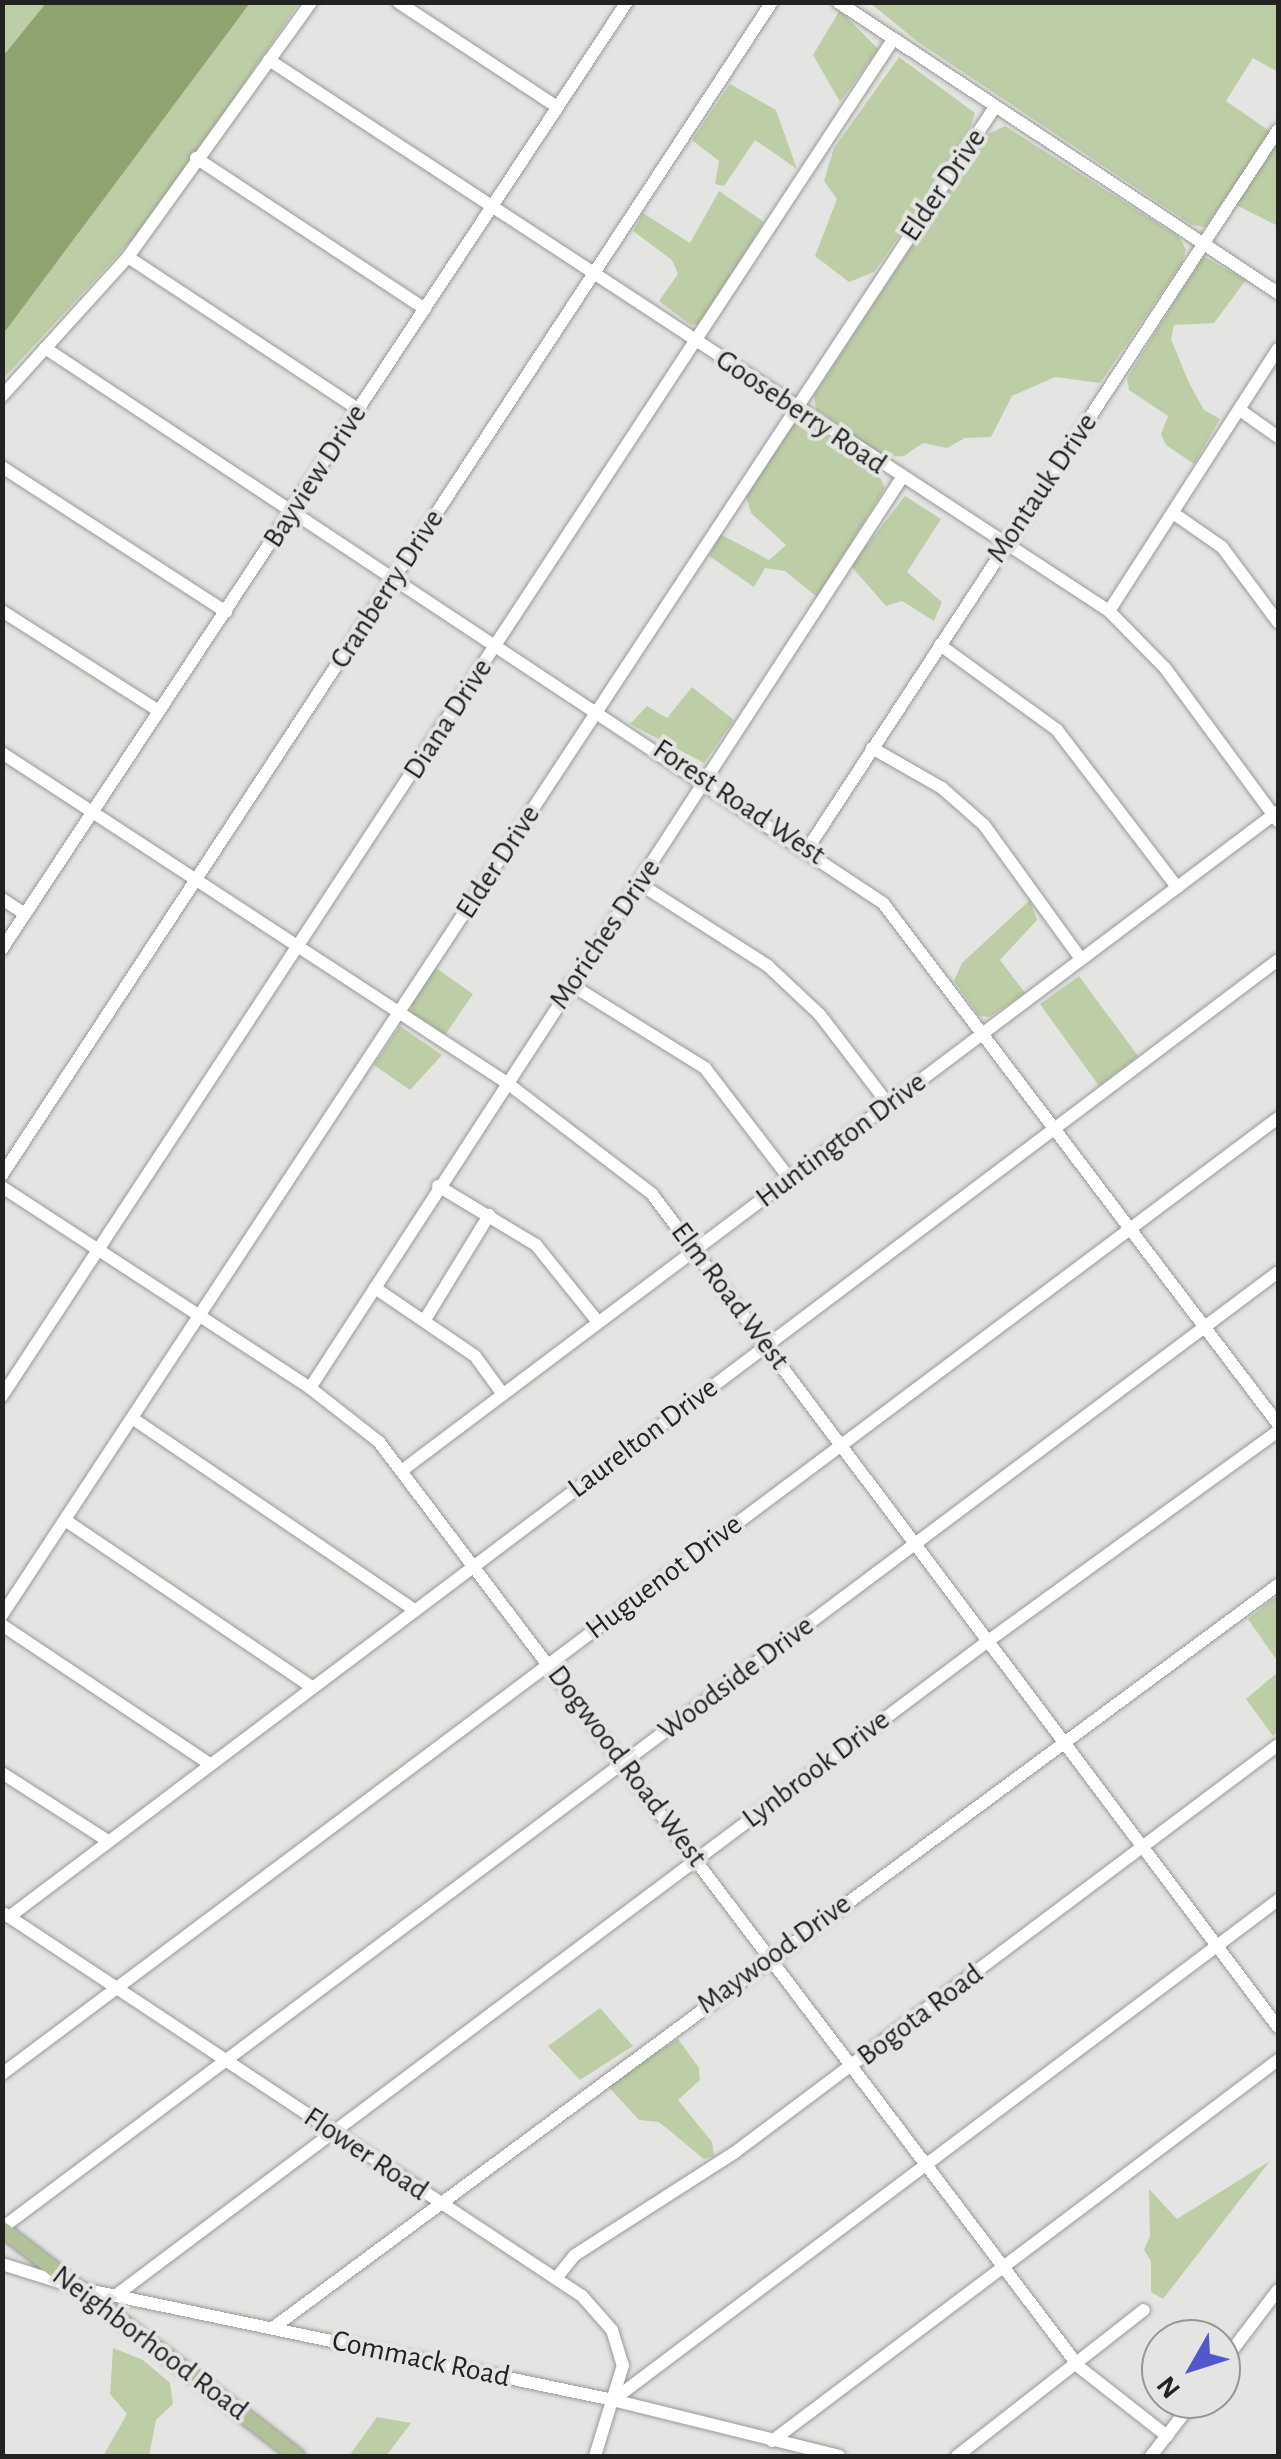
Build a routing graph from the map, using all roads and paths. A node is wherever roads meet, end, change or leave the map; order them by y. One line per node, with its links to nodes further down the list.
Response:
1 (311, 2): 7 (street)
2 (398, 2): 8 (street)
3 (772, 2): 15 (street, Cranberry Drive)
4 (838, 2): 6 (street)
5 (624, 3): 8 (street, Bayview Drive)
6 (892, 41): 9 (street); 18 (street, Diana Drive)
7 (269, 60): 11 (street); 12 (street, Gooseberry Road)
8 (557, 108): 12 (street, Bayview Drive)
9 (994, 108): 13 (street); 22 (street, Elder Drive)
10 (1278, 130): 13 (street, Montauk Drive)
11 (196, 158): 14 (street); 17 (street)
12 (490, 208): 15 (street, Gooseberry Road); 17 (street, Bayview Drive)
13 (1202, 242): 16 (street); 30 (street, Montauk Drive)
14 (128, 257): 19 (street); 23 (street)
15 (593, 274): 18 (street, Gooseberry Road); 31 (street, Cranberry Drive)
16 (1278, 293)
17 (426, 309): 23 (street, Bayview Drive)
18 (696, 343): 22 (street, Gooseberry Road); 36 (street, Diana Drive)
19 (45, 348): 21 (street); 28 (street, Forest Road West)
20 (1278, 349): 24 (street)
21 (2, 396)
22 (795, 407): 27 (street, Gooseberry Road); 38 (street, Elder Drive)
23 (358, 409): 28 (street, Bayview Drive)
24 (1240, 410): 25 (street); 29 (street)
25 (1278, 437)
26 (2, 467): 33 (street)
27 (901, 480): 30 (street, Gooseberry Road); 42 (street, Moriches Drive)
28 (292, 510): 31 (street, Forest Road West); 33 (street, Bayview Drive)
29 (1173, 513): 34 (street); 35 (street)
30 (1004, 545): 34 (street, Gooseberry Road); 37 (street, Montauk Drive)
31 (396, 576): 36 (street, Forest Road West); 46 (street, Cranberry Drive)
32 (2, 611): 39 (street)
33 (226, 612): 39 (street, Bayview Drive)
34 (1109, 612): 44 (street, Gooseberry Road)
35 (1278, 622)
36 (496, 644): 38 (street, Forest Road West); 52 (street, Diana Drive)
37 (940, 645): 40 (street, Montauk Drive); 48 (street)
38 (598, 708): 42 (street, Forest Road West); 56 (street, Elder Drive)
39 (160, 711): 43 (street, Bayview Drive)
40 (872, 748): 45 (street, Montauk Drive); 53 (street)
41 (2, 752): 43 (street, Elm Road West)
42 (707, 782): 45 (street, Forest Road West); 47 (street, Moriches Drive)
43 (92, 812): 46 (street, Elm Road West); 50 (street, Bayview Drive)
44 (1277, 815): 48 (street, Huntington Drive)
45 (808, 848): 57 (street, Forest Road West)
46 (194, 882): 52 (street, Elm Road West); 62 (street, Cranberry Drive)
47 (640, 884): 55 (street, Moriches Drive); 59 (street)
48 (1177, 887): 53 (street, Huntington Drive)
49 (2, 899): 50 (street)
50 (25, 914): 51 (street, Bayview Drive)
51 (2, 948)
52 (296, 948): 56 (street, Elm Road West); 69 (street, Diana Drive)
53 (1081, 960): 57 (street, Huntington Drive)
54 (1278, 960): 61 (street, Laurelton Drive)
55 (570, 984): 58 (street, Moriches Drive); 63 (street)
56 (398, 1013): 58 (street, Elm Road West); 72 (street, Elder Drive)
57 (985, 1032): 59 (street, Huntington Drive); 61 (street, Forest Road West)
58 (507, 1083): 64 (street, Moriches Drive); 68 (street, Elm Road West)
59 (888, 1104): 63 (street, Huntington Drive)
60 (1278, 1118): 67 (street, Huguenot Drive)
61 (1056, 1128): 67 (street, Forest Road West); 76 (street, Laurelton Drive)
62 (2, 1176)
63 (790, 1178): 68 (street, Huntington Drive)
64 (438, 1186): 66 (street); 71 (street, Moriches Drive)
65 (2, 1188): 69 (street, Dogwood Road West)
66 (489, 1215): 73 (street); 74 (street)
67 (1131, 1227): 75 (street, Forest Road West); 82 (street, Huguenot Drive)
68 (695, 1248): 74 (street, Huntington Drive); 76 (street, Elm Road West)
69 (98, 1251): 72 (street, Dogwood Road West); 79 (street, Diana Drive)
70 (1278, 1272): 75 (street, Woodside Drive)
71 (375, 1288): 73 (street); 77 (street, Moriches Drive)
72 (199, 1318): 77 (street, Dogwood Road West); 80 (street, Elder Drive)
73 (426, 1318): 78 (street)
74 (598, 1322): 78 (street, Huntington Drive)
75 (1205, 1326): 81 (street, Forest Road West); 85 (street, Woodside Drive)
76 (767, 1345): 82 (street, Elm Road West); 86 (street, Laurelton Drive)
77 (310, 1388): 83 (street, Dogwood Road West)
78 (502, 1394): 83 (street, Huntington Drive)
79 (2, 1396)
80 (132, 1418): 84 (street, Elder Drive); 88 (street)
81 (1278, 1427): 91 (street, Lynbrook Drive)
82 (842, 1443): 85 (street, Elm Road West); 92 (street, Huguenot Drive)
83 (404, 1469): 86 (street, Dogwood Road West)
84 (65, 1520): 89 (street, Elder Drive); 93 (street)
85 (916, 1541): 91 (street, Elm Road West); 96 (street, Woodside Drive)
86 (475, 1565): 88 (street, Laurelton Drive); 92 (street, Dogwood Road West)
87 (1278, 1585): 94 (street, Maywood Drive)
88 (413, 1608): 93 (street, Laurelton Drive)
89 (2, 1615)
90 (2, 1625): 97 (street)
91 (988, 1640): 94 (street, Elm Road West); 101 (street, Lynbrook Drive)
92 (548, 1663): 96 (street, Dogwood Road West); 106 (street, Huguenot Drive)
93 (312, 1687): 97 (street, Laurelton Drive)
94 (1068, 1745): 100 (street, Elm Road West); 105 (street, Maywood Drive)
95 (1278, 1745): 100 (street, Bogota Road)
96 (625, 1762): 101 (street, Dogwood Road West); 109 (street, Woodside Drive)
97 (210, 1764): 99 (street, Laurelton Drive)
98 (2, 1773): 99 (street)
99 (108, 1842): 103 (street, Laurelton Drive)
100 (1142, 1846): 104 (street, Elm Road West); 111 (street, Bogota Road)
101 (697, 1858): 105 (street, Dogwood Road West); 112 (street, Lynbrook Drive)
102 (1278, 1900): 104 (street)
103 (6, 1915): 106 (street, Flower Road)
104 (1217, 1946): 107 (street, Elm Road West); 113 (street)
105 (770, 1955): 111 (street, Dogwood Road West); 114 (street, Maywood Drive)
106 (115, 1989): 109 (street, Flower Road); 110 (street, Huguenot Drive)
107 (1278, 2027)
108 (1278, 2060): 117 (street)
109 (226, 2061): 112 (street, Flower Road); 115 (street, Woodside Drive)
110 (6, 2066)
111 (852, 2066): 113 (street, Dogwood Road West); 118 (street, Bogota Road)
112 (332, 2131): 114 (street, Flower Road); 121 (street, Lynbrook Drive)
113 (928, 2166): 117 (street, Dogwood Road West); 126 (street)
114 (439, 2204): 118 (street, Flower Road); 123 (street, Maywood Drive)
115 (2, 2228): 119 (main road, Neighborhood Road)
116 (2, 2264): 119 (street, Commack Road)
117 (1002, 2266): 125 (street, Dogwood Road West); 129 (street)
118 (558, 2277): 126 (street, Flower Road)
119 (78, 2288): 121 (street, Commack Road); 130 (main road, Neighborhood Road)
120 (1278, 2290): 124 (street)
121 (119, 2293): 123 (street, Commack Road)
122 (1144, 2310): 125 (street)
123 (274, 2327): 126 (street, Commack Road)
124 (1241, 2339)
125 (1079, 2367): 128 (street, Dogwood Road West); 133 (street)
126 (614, 2400): 129 (street, Commack Road); 131 (street, Flower Road)
127 (1180, 2419): 128 (street)
128 (1167, 2436): 134 (street)
129 (772, 2441): 132 (street, Commack Road)
130 (297, 2456)
131 (595, 2456)
132 (839, 2456)
133 (957, 2456)
134 (1151, 2456)

